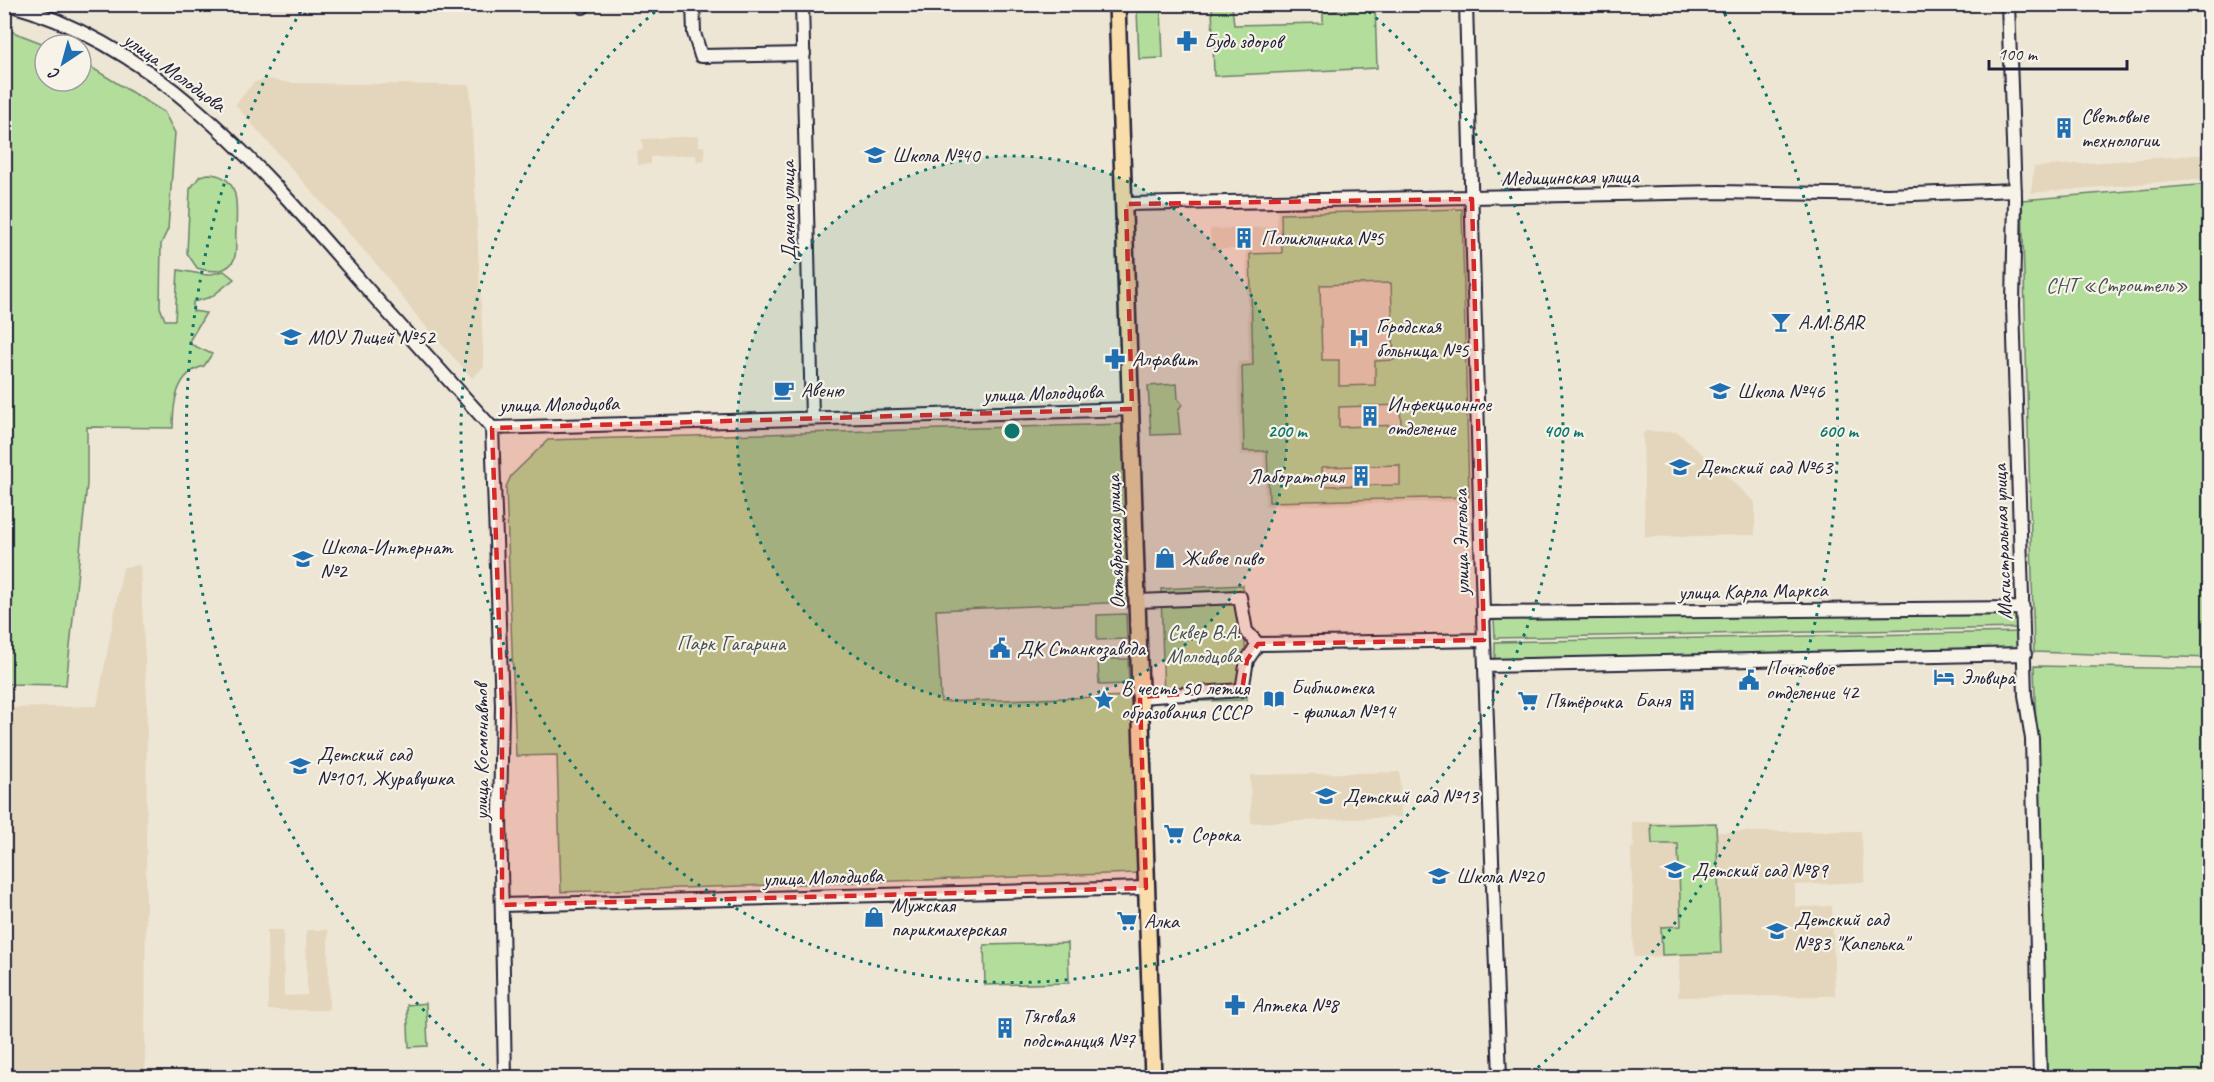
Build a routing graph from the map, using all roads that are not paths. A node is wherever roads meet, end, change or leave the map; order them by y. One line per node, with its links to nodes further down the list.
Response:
1 (8, 4): 13 (street, улица Молодцова)
2 (693, 4): 7 (street)
3 (802, 4): 7 (street, Дачная улица)
4 (1118, 4): 10 (main road, Октябрьская улица)
5 (1466, 4): 9 (street, улица Энгельса)
6 (2008, 4): 8 (street, Магистральная улица)
7 (804, 54): 12 (street, Дачная улица)
8 (2015, 190): 9 (street, Медицинская улица); 15 (street, Магистральная улица)
9 (1472, 199): 10 (street, Медицинская улица); 16 (street, улица Энгельса)
10 (1126, 204): 11 (main road, Октябрьская улица)
11 (1132, 409): 12 (street, улица Молодцова); 14 (main road, Октябрьская улица)
12 (812, 417): 13 (street, улица Молодцова)
13 (492, 428): 23 (street, улица Космонавтов)
14 (1138, 601): 18 (street); 21 (main road, Октябрьская улица)
15 (2023, 608): 16 (street, улица Карла Маркса); 19 (street, Магистральная улица)
16 (1483, 613): 17 (street, улица Энгельса)
17 (1484, 640): 18 (street); 20 (street, улица Энгельса)
18 (1258, 644): 21 (street)
19 (2025, 654): 20 (street); 27 (street, Магистральная улица)
20 (1485, 666): 26 (street, улица Энгельса)
21 (1140, 697): 22 (main road, Октябрьская улица)
22 (1146, 888): 23 (street, улица Молодцова); 25 (main road, Октябрьская улица)
23 (502, 905): 24 (street, улица Космонавтов)
24 (505, 1077)
25 (1153, 1077)
26 (1500, 1077)
27 (2040, 1077)

